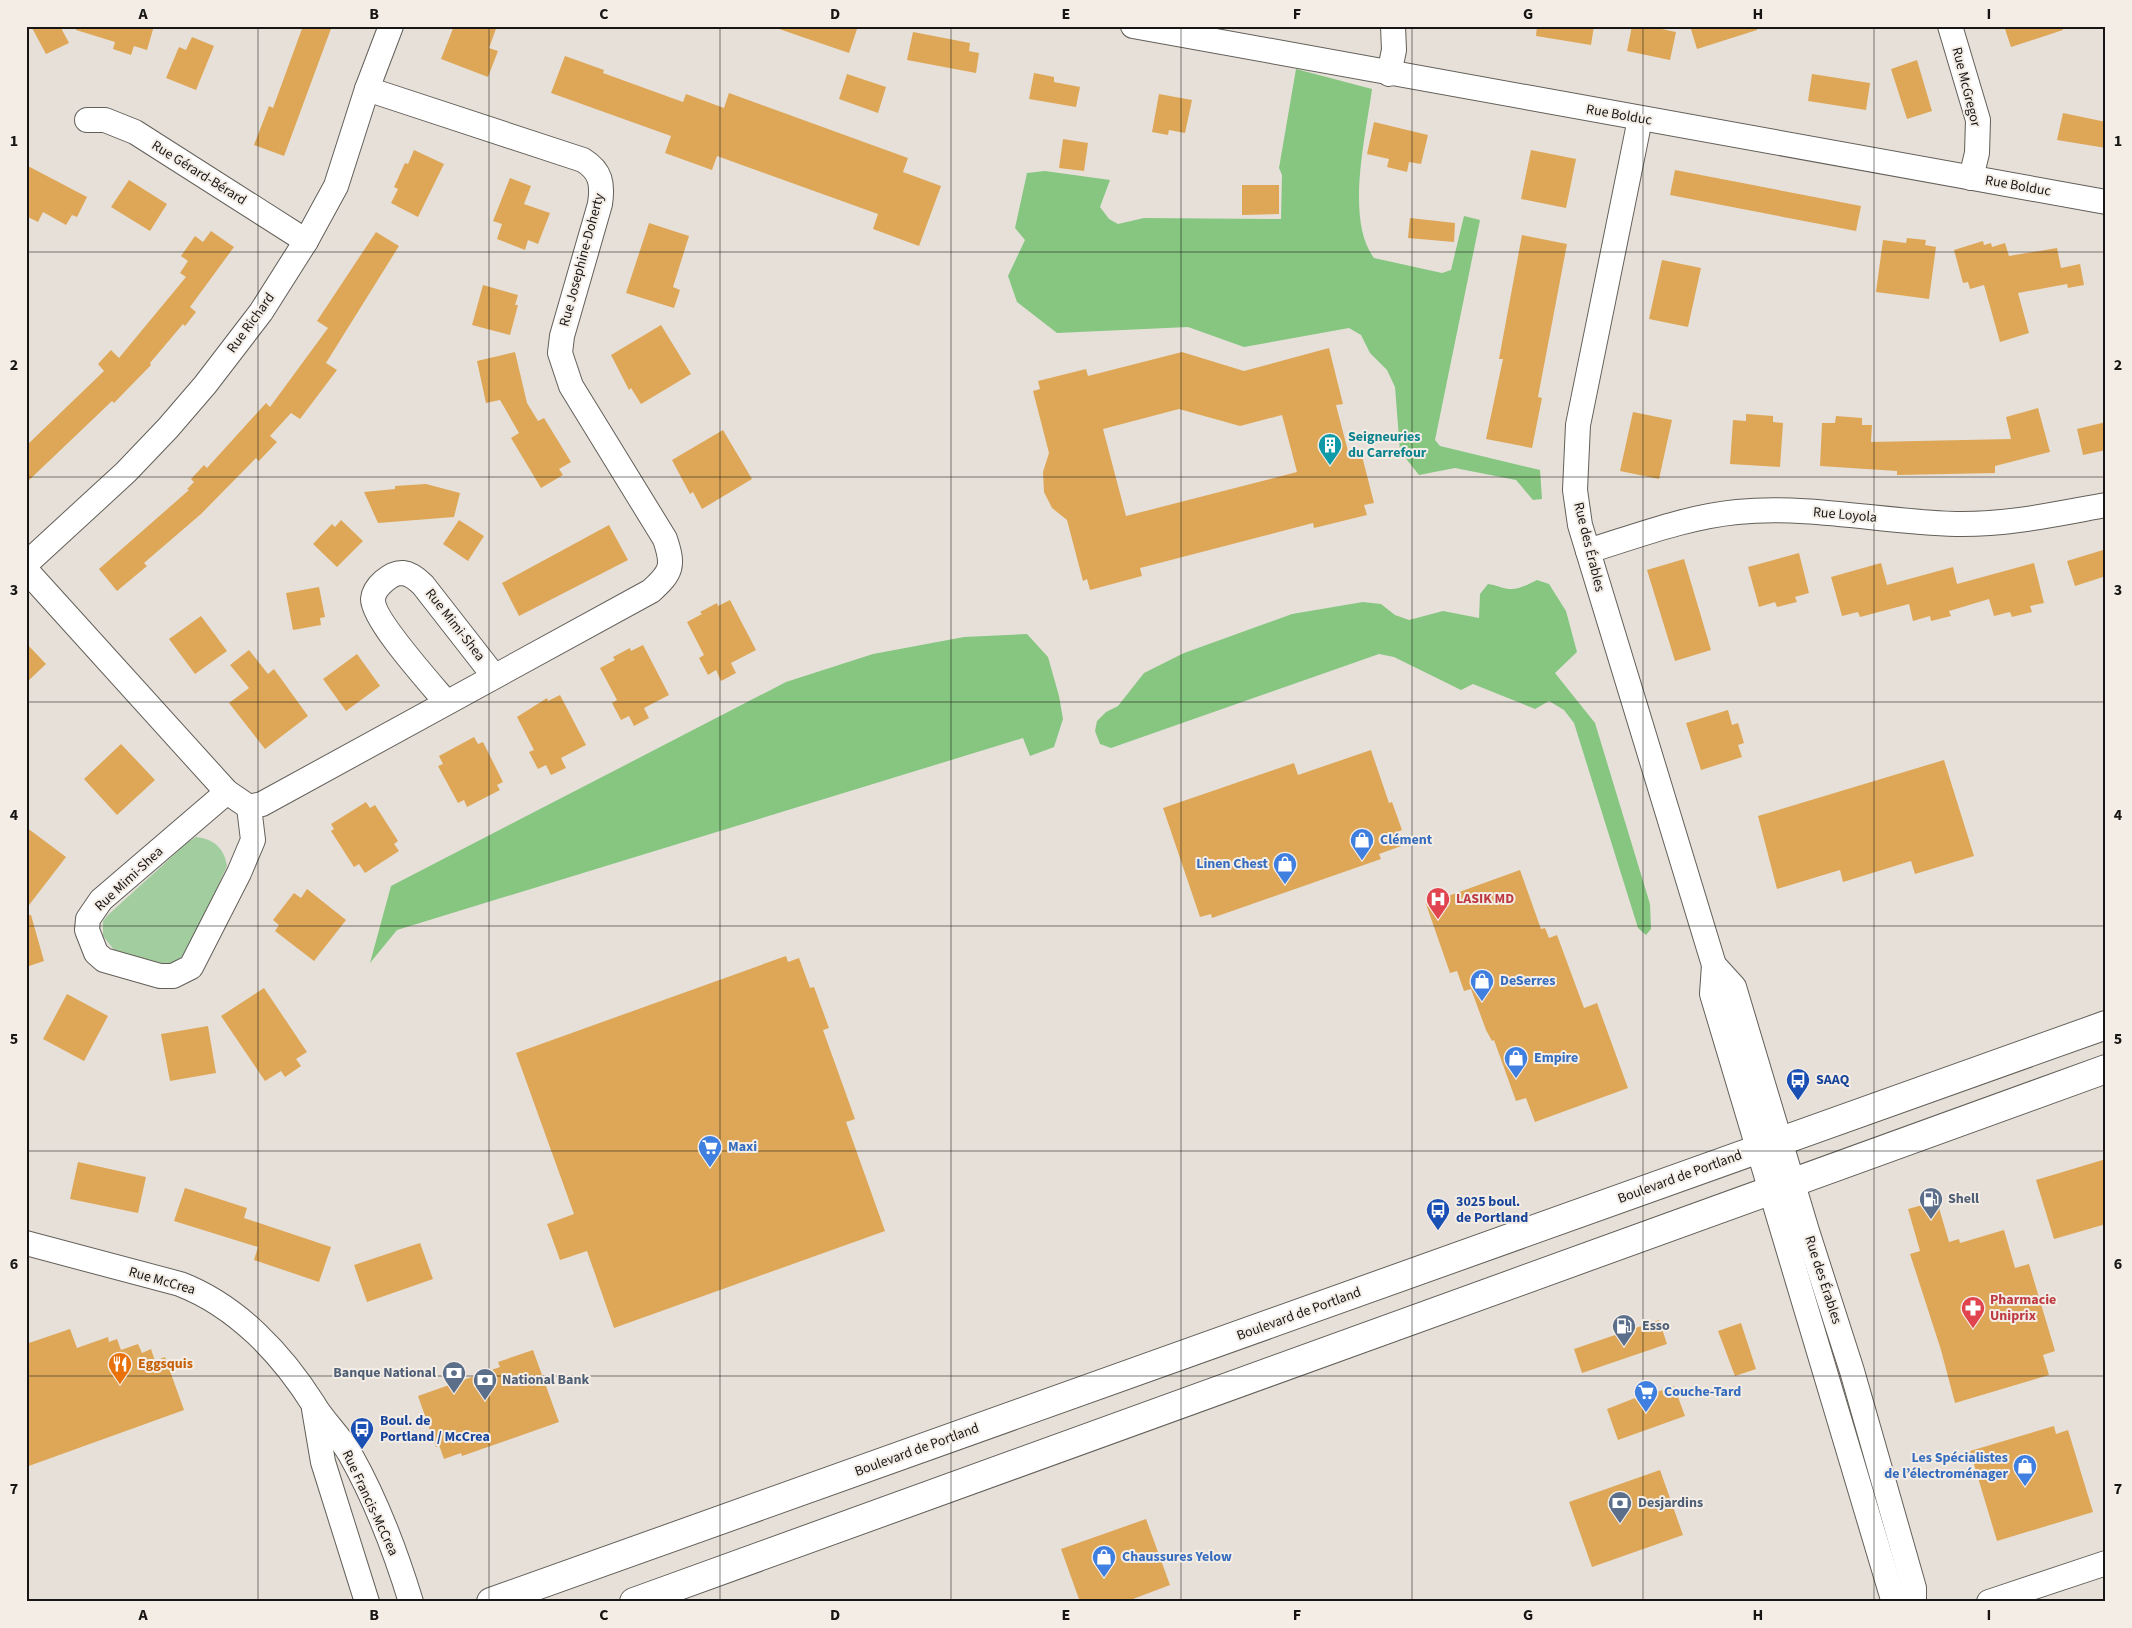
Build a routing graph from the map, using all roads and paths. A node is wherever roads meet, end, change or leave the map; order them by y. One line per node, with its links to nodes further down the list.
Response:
1 (391, 26): 6 (street, Rue Richard)
2 (1133, 26): 5 (street, Rue Bolduc)
3 (1393, 26): 5 (street)
4 (1950, 26): 9 (street, Rue McGregor)
5 (1389, 74): 7 (street, Rue Bolduc)
6 (367, 89): 11 (street, Rue Richard); 15 (street, Rue Josephine-Doherty)
7 (1640, 119): 9 (street, Rue Bolduc); 13 (street, Rue des Érables)
8 (87, 120): 11 (street, Rue Gérard-Bérard)
9 (1971, 178): 10 (street, Rue Bolduc)
10 (2106, 202)
11 (306, 241): 14 (street, Rue Richard)
12 (2106, 505): 13 (street, Rue Loyola)
13 (1588, 551): 23 (street, Rue des Érables)
14 (26, 564)
15 (671, 567): 17 (street, Rue Mimi-Shea)
16 (26, 570): 19 (street)
17 (494, 676): 18 (street, Rue Mimi-Shea); 18 (street, Rue Mimi-Shea)
18 (446, 702): 20 (street, Rue Mimi-Shea)
19 (227, 792): 20 (street); 20 (street, Rue Mimi-Shea)
20 (249, 807)
21 (2106, 1025): 23 (main road, Boulevard de Portland)
22 (2106, 1069): 24 (main road)
23 (1770, 1145): 24 (street, Rue des Érables); 30 (main road, Boulevard de Portland)
24 (1782, 1186): 31 (main road); 32 (street, Rue des Érables); 33 (street, Rue des Érables)
25 (26, 1243): 26 (street, Rue McCrea)
26 (314, 1405): 28 (street, Rue Francis-McCrea); 29 (street, Rue Francis-McCrea)
27 (2106, 1563): 34 (street)
28 (367, 1602)
29 (411, 1602)
30 (491, 1602)
31 (634, 1602)
32 (1896, 1602)
33 (1914, 1602)
34 (1989, 1602)

